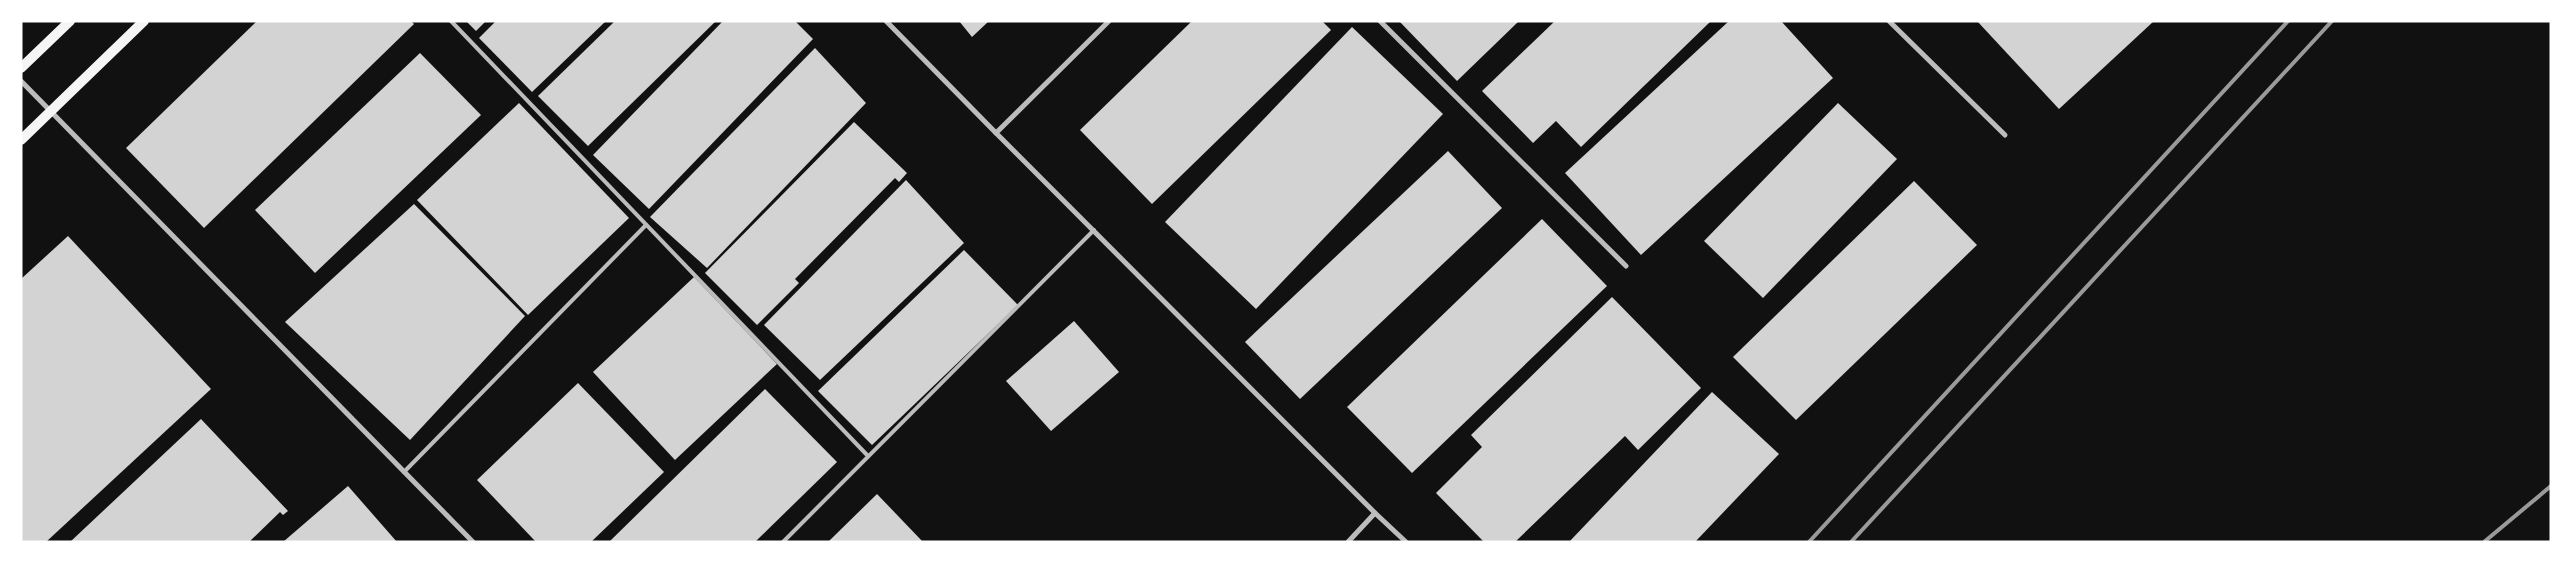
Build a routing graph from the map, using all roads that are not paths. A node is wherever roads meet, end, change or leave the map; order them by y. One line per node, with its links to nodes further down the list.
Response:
1 (70, 21): 8 (main road)
2 (144, 21): 10 (main road)
3 (451, 21): 14 (lane)
4 (886, 21): 11 (street)
5 (1109, 21): 11 (street)
6 (1380, 21): 16 (street)
7 (1889, 21): 12 (street)
8 (21, 68)
9 (21, 81): 10 (street)
10 (51, 112): 13 (main road); 18 (street)
11 (996, 133): 15 (street)
12 (2005, 135)
13 (21, 140)
14 (646, 225): 17 (lane); 18 (lane)
15 (1094, 230): 17 (lane); 19 (street)
16 (1626, 266)
17 (868, 456): 21 (lane)
18 (404, 472): 20 (street)
19 (1375, 513): 22 (street); 23 (street)
20 (473, 542)
21 (783, 542)
22 (1348, 542)
23 (1406, 542)

